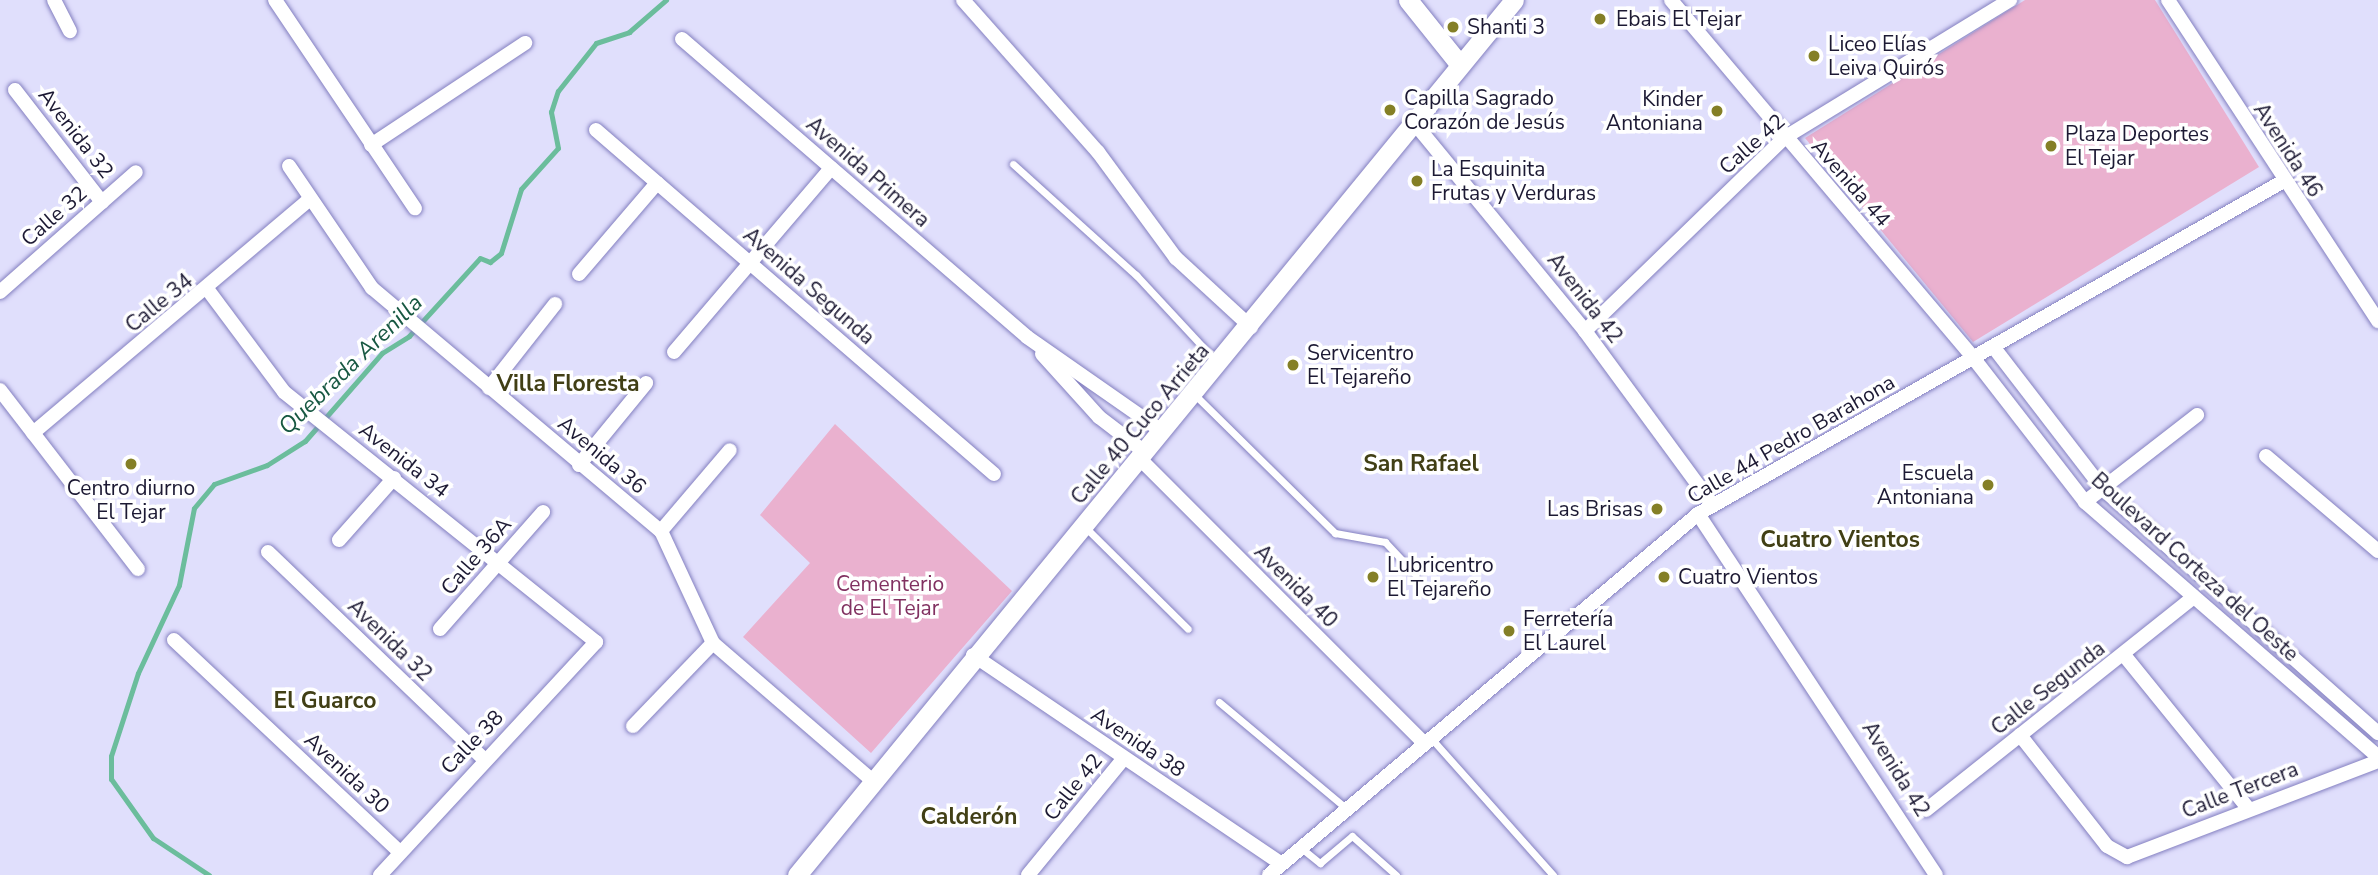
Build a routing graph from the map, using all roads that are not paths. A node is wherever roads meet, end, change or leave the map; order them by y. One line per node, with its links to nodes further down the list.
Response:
1 (54, 0): 9 (street)
2 (275, 0): 17 (street)
3 (963, 0): 33 (street)
4 (1408, 0): 12 (main road)
5 (1514, 0): 12 (main road, Calle 40 Cuco Arrieta)
6 (1671, 0): 16 (street, Avenida 44)
7 (2010, 0): 16 (street, Calle 42)
8 (2168, 0): 22 (street, Avenida 46)
9 (70, 31)
10 (682, 39): 20 (street, Avenida Primera)
11 (525, 43): 17 (street)
12 (1460, 65): 14 (main road, Calle 40 Cuco Arrieta)
13 (15, 90): 25 (street, Avenida 32)
14 (1416, 125): 33 (main road, Calle 40 Cuco Arrieta); 34 (street, Avenida 42)
15 (596, 130): 23 (street, Avenida Segunda)
16 (1784, 138): 34 (street, Calle 42); 38 (street, Avenida 44)
17 (371, 145): 26 (street)
18 (1013, 164): 39 (lane)
19 (289, 166): 24 (street, Avenida 36)
20 (831, 168): 27 (street); 35 (street, Avenida Primera)
21 (136, 172): 25 (street, Calle 32)
22 (2282, 182): 32 (street, Avenida 46); 36 (street, Calle 44 Pedro Barahona)
23 (657, 183): 27 (street, Avenida Segunda); 28 (street)
24 (308, 201): 29 (street, Calle 34); 41 (street, Avenida 36)
25 (103, 202): 30 (street, Calle 32)
26 (415, 208)
27 (750, 263): 37 (street); 51 (street, Avenida Segunda)
28 (579, 274)
29 (208, 290): 46 (street, Calle 34); 52 (street, Avenida 34)
30 (0, 292)
31 (555, 304): 41 (street)
32 (2378, 321)
33 (1251, 327): 39 (main road, Calle 40 Cuco Arrieta)
34 (1585, 331): 55 (street, Avenida 42)
35 (1027, 337): 45 (street, Avenida Primera); 48 (street, Avenida Primera)
36 (1995, 349): 38 (street, Calle 44 Pedro Barahona); 53 (street, Boulevard Corteza del Oeste)
37 (674, 352)
38 (1975, 360): 54 (street, Boulevard Corteza del Oeste); 55 (street, Calle 44 Pedro Barahona)
39 (1219, 365): 43 (main road, Calle 40 Cuco Arrieta)
40 (646, 383): 50 (street)
41 (489, 387): 50 (street, Avenida 36)
42 (0, 390): 46 (street)
43 (1195, 395): 45 (main road, Calle 40 Cuco Arrieta); 65 (lane)
44 (2197, 415): 53 (street)
45 (1163, 432): 48 (main road, Calle 40 Cuco Arrieta)
46 (33, 433): 64 (street)
47 (730, 450): 59 (street)
48 (1143, 456): 58 (main road, Calle 40 Cuco Arrieta); 78 (street, Avenida 40)
49 (2266, 456): 61 (street)
50 (579, 465): 59 (street, Avenida 36)
51 (994, 474)
52 (394, 478): 60 (street); 63 (street, Avenida 34)
53 (2103, 489): 54 (street); 76 (street, Boulevard Corteza del Oeste)
54 (2085, 502): 66 (street, Boulevard Corteza del Oeste)
55 (1713, 505): 57 (street, Calle 44 Pedro Barahona)
56 (543, 512): 63 (street, Calle 36A)
57 (1698, 514): 78 (street, Calle 44 Pedro Barahona); 95 (street, Avenida 42)
58 (1083, 526): 68 (lane); 72 (main road, Calle 40 Cuco Arrieta)
59 (661, 531): 71 (street, Avenida 36)
60 (339, 540)
61 (2378, 551)
62 (268, 552): 80 (street, Avenida 32)
63 (500, 562): 67 (street, Calle 36A); 70 (street, Avenida 34)
64 (138, 569)
65 (1416, 575)
66 (2194, 597): 73 (street, Calle Segunda); 81 (street, Boulevard Corteza del Oeste)
67 (440, 628)
68 (1188, 629)
69 (174, 640): 87 (street, Avenida 30)
70 (596, 642): 80 (street, Calle 38)
71 (713, 643): 75 (street); 82 (street, Avenida 36)
72 (973, 655): 79 (street, Avenida 38); 82 (main road, Calle 40 Cuco Arrieta)
73 (2124, 655): 77 (street, Calle Segunda); 83 (street)
74 (1219, 702): 84 (lane)
75 (633, 726)
76 (2378, 733)
77 (2020, 735): 83 (street, Calle Tercera); 85 (street, Calle Segunda)
78 (1426, 740): 84 (street, Calle 44 Pedro Barahona); 94 (lane)
79 (1124, 758): 88 (street, Avenida 38); 91 (street, Calle 42)
80 (484, 759): 87 (street, Calle 38)
81 (2378, 759): 83 (street, Calle Tercera)
82 (874, 782): 89 (main road, Calle 40 Cuco Arrieta)
83 (2247, 807)
84 (1348, 809): 86 (street, Calle 44 Pedro Barahona)
85 (1926, 810)
86 (1299, 846): 88 (street, Calle 44 Pedro Barahona); 93 (lane)
87 (399, 851): 90 (street, Calle 38)
88 (1279, 862): 92 (street, Calle 44 Pedro Barahona)
89 (806, 872)
90 (381, 875)
91 (1028, 875)
92 (1269, 875)
93 (1396, 875)
94 (1553, 875)
95 (1936, 875)

